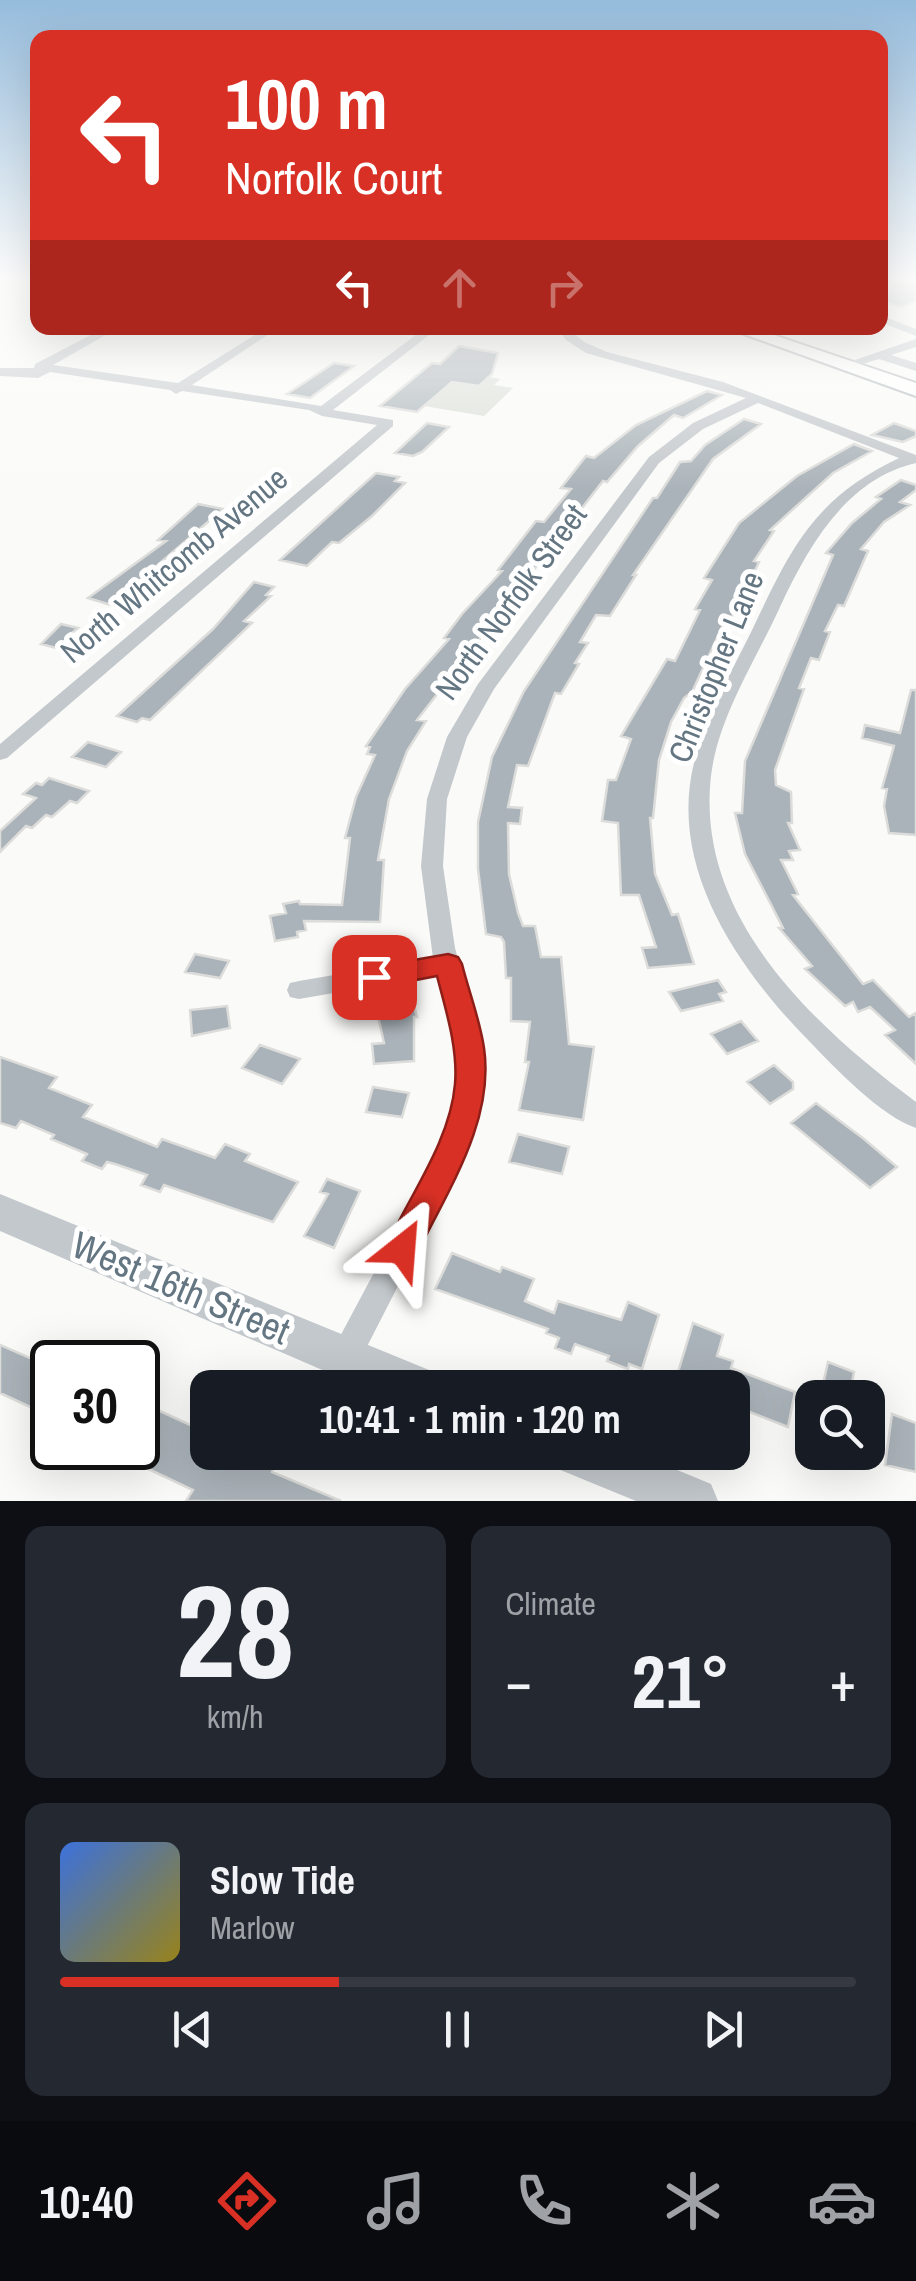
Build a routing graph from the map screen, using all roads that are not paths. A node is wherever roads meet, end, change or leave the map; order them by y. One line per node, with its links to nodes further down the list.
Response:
1 (69, 351): 11 (street)
2 (237, 351): 14 (street)
3 (402, 351): 16 (street)
4 (593, 351): 15 (street)
5 (826, 351): 8 (main road)
6 (833, 351): 8 (main road)
7 (890, 351): 8 (street)
8 (861, 360): 9 (street); 12 (main road); 13 (main road)
9 (916, 367)
10 (0, 372): 11 (street)
11 (29, 373): 14 (street)
12 (916, 380)
13 (916, 390)
14 (175, 391): 16 (street)
15 (756, 398): 17 (street); 19 (street, North Norfolk Street)
16 (322, 412): 18 (street, North Whitcomb Avenue)
17 (914, 458): 21 (street, Christopher Lane)
18 (0, 754)
19 (448, 964): 20 (street); 23 (street, North Norfolk Street)
20 (298, 990)
21 (916, 1116)
22 (0, 1212): 23 (street, West 16th Street)
23 (345, 1357): 24 (street, West 16th Street)
24 (376, 1370)
25 (619, 1470): 26 (street)
26 (694, 1501)

